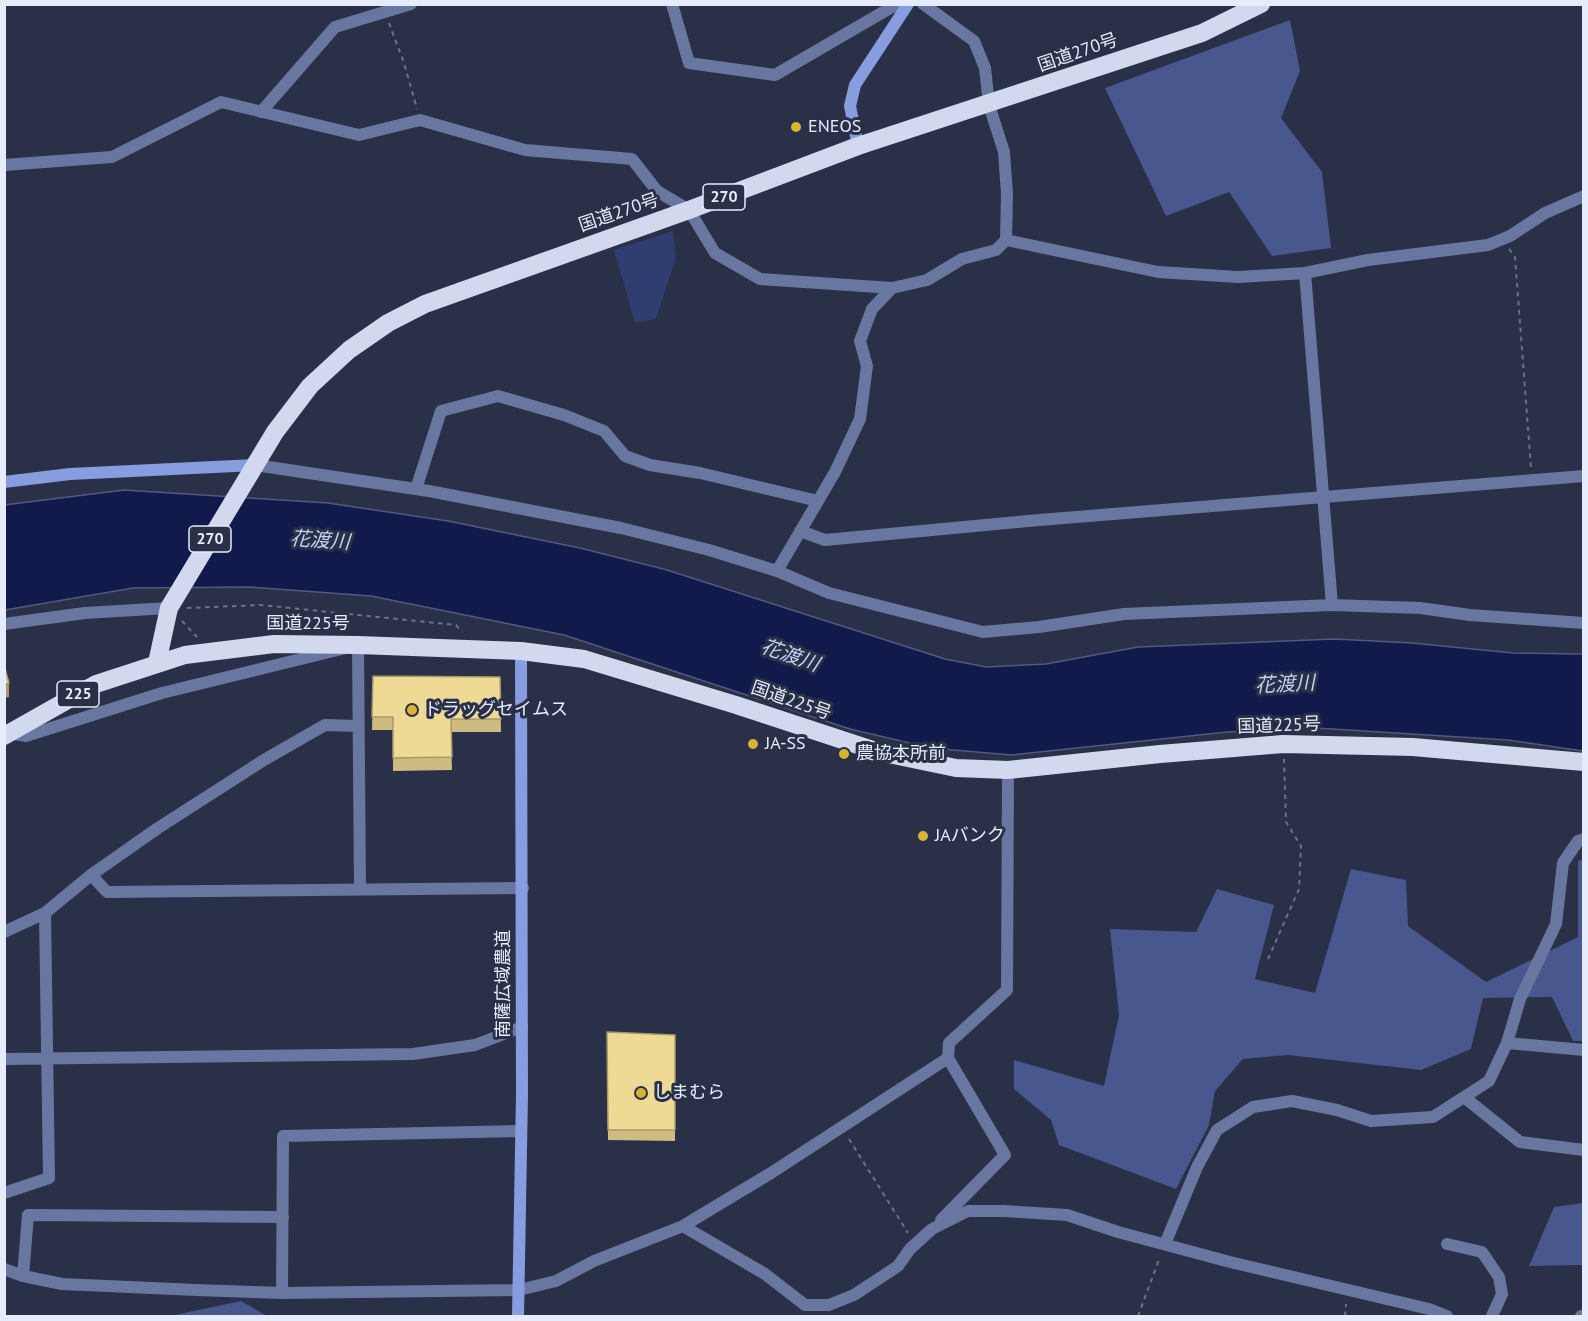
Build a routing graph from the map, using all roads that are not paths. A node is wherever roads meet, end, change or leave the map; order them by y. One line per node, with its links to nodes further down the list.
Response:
1 (411, 4): 8 (street)
2 (672, 4): 3 (street)
3 (897, 4)
4 (908, 4): 9 (street)
5 (923, 4): 7 (street)
6 (1261, 4): 7 (highway, 国道270号 / 270)
7 (989, 105): 9 (highway, 国道270号 / 270); 13 (street)
8 (261, 112): 10 (street); 12 (street)
9 (858, 146): 12 (highway, 国道270号 / 270)
10 (4, 165)
11 (1584, 196): 14 (street)
12 (689, 210): 15 (street); 16 (highway, 国道270号 / 270)
13 (1006, 240): 14 (street); 15 (street)
14 (1305, 273): 20 (street)
15 (891, 288): 21 (street)
16 (251, 470): 18 (street); 19 (street); 25 (highway, 国道270号 / 270)
17 (1584, 476): 20 (street)
18 (4, 482)
19 (416, 489): 21 (street); 23 (street)
20 (1325, 497): 22 (street); 24 (street)
21 (818, 501): 22 (street)
22 (800, 531): 23 (street)
23 (777, 571): 24 (street)
24 (1332, 605): 26 (street)
25 (175, 607): 27 (street); 30 (highway, 国道270号 / 270)
26 (1584, 623)
27 (4, 624)
28 (358, 645): 29 (highway, 国道225号 / 225); 30 (highway, 国道225号 / 225); 31 (street); 32 (street)
29 (521, 651): 34 (highway, 国道225号 / 225); 38 (street, 南薩広域農道)
30 (156, 663): 32 (highway, 国道225号 / 225)
31 (358, 726): 36 (street); 37 (street)
32 (7, 735)
33 (1584, 762): 34 (highway, 国道225号 / 225)
34 (1008, 771): 45 (street)
35 (1584, 839): 42 (street)
36 (91, 875): 37 (street); 39 (street)
37 (360, 888): 38 (street)
38 (523, 888): 41 (street, 南薩広域農道)
39 (45, 913): 40 (street); 44 (street)
40 (4, 932)
41 (522, 1027): 44 (street); 48 (street, 南薩広域農道)
42 (1507, 1042): 43 (street); 47 (street)
43 (1584, 1050)
44 (48, 1058): 46 (street); 50 (street)
45 (948, 1058): 52 (street); 53 (street)
46 (4, 1059)
47 (1464, 1097): 49 (street); 54 (street)
48 (522, 1131): 51 (street); 58 (street, 南薩広域農道)
49 (1584, 1150)
50 (4, 1193)
51 (283, 1217): 57 (street); 59 (street)
52 (683, 1226): 53 (street); 58 (street)
53 (932, 1229): 54 (street)
54 (1165, 1244): 61 (street)
55 (1447, 1244): 62 (street)
56 (4, 1269): 57 (street)
57 (22, 1276): 59 (street)
58 (519, 1290): 59 (street); 60 (street, 南薩広域農道)
59 (282, 1293)
60 (518, 1317)
61 (1447, 1317)
62 (1492, 1317)

